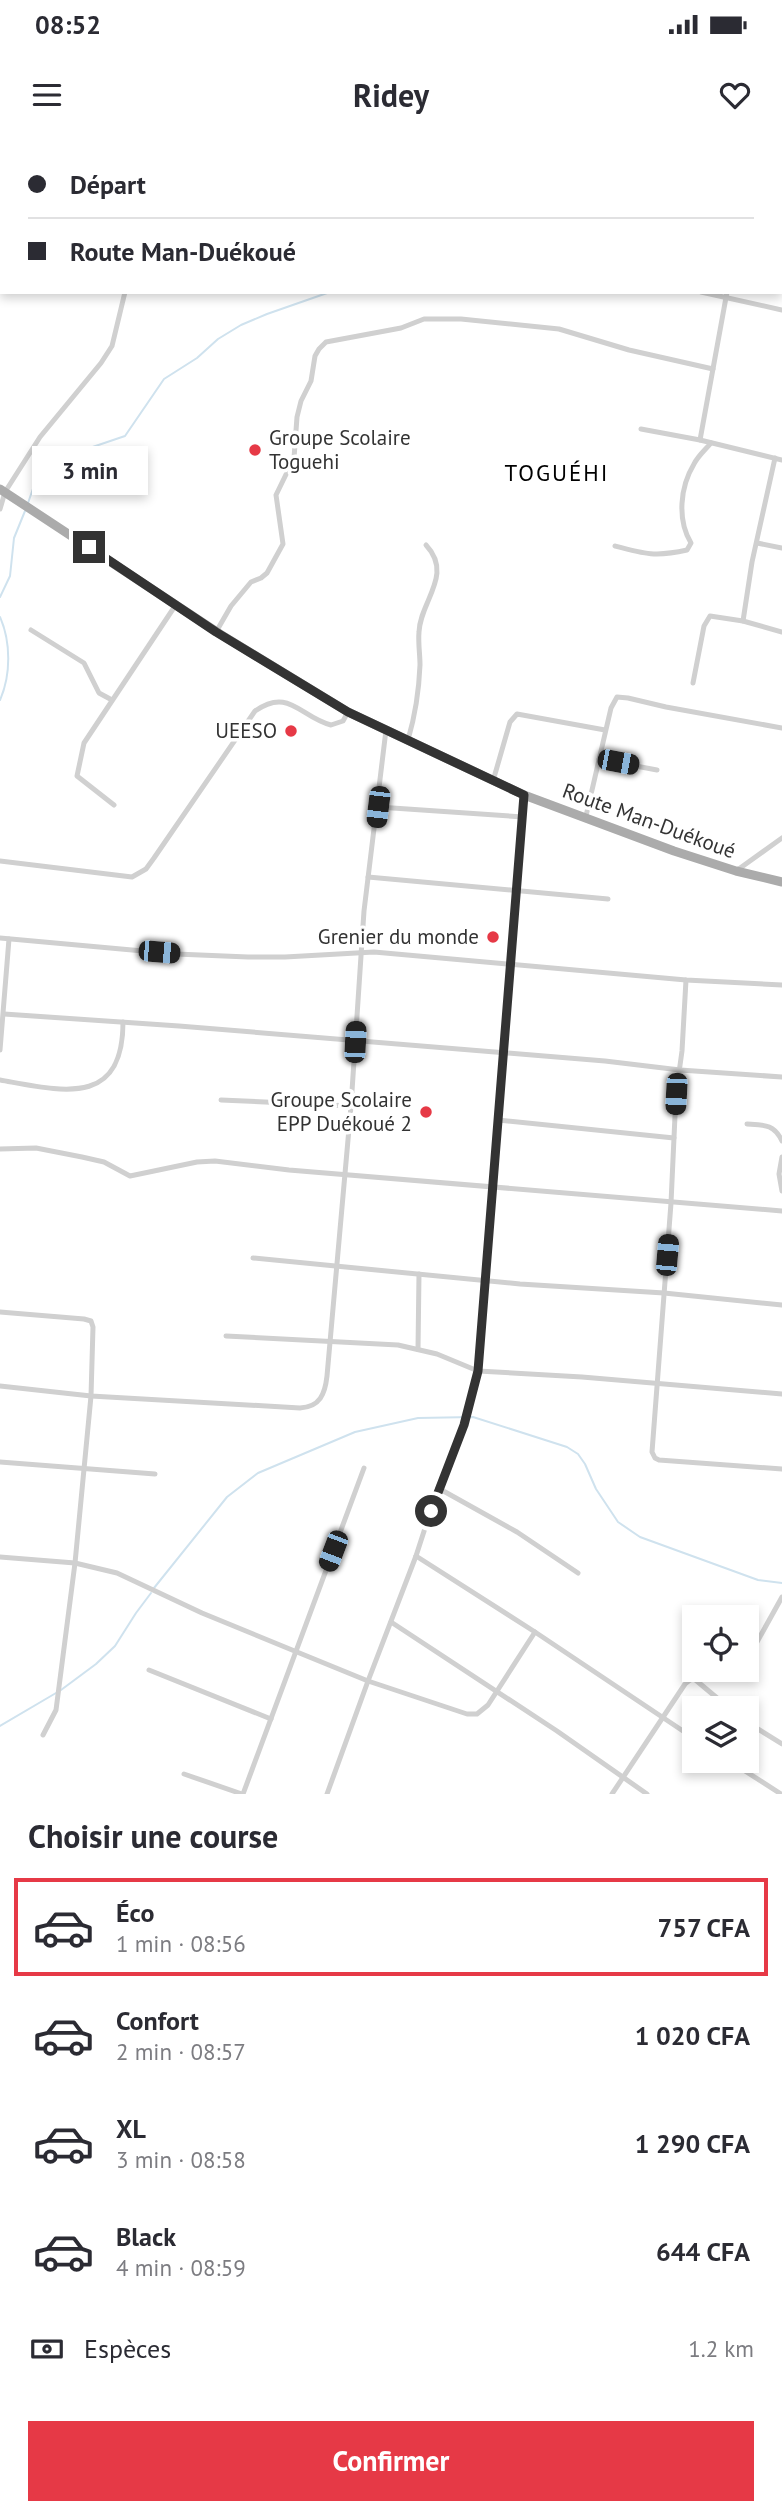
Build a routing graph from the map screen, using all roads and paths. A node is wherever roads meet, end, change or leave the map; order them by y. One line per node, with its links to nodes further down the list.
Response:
1 (125, 294): 9 (street)
2 (727, 295): 3 (street); 4 (street)
3 (782, 310)
4 (713, 369): 6 (street); 18 (street)
5 (641, 429): 6 (street)
6 (700, 440): 7 (street)
7 (711, 443): 8 (street); 13 (street)
8 (779, 459): 11 (street)
9 (2, 491): 10 (street); 15 (main road, Route Man-Duékoué)
10 (0, 509)
11 (757, 543): 14 (street); 16 (street)
12 (426, 545): 26 (street)
13 (615, 546)
14 (782, 548)
15 (176, 606): 18 (main road, Route Man-Duékoué); 21 (street)
16 (743, 621): 19 (street); 20 (street)
17 (31, 630): 21 (street)
18 (216, 632): 22 (main road, Route Man-Duékoué)
19 (782, 632)
20 (693, 683)
21 (112, 700): 31 (street)
22 (348, 712): 24 (main road, Route Man-Duékoué); 36 (street)
23 (782, 729): 25 (street)
24 (386, 730): 26 (main road, Route Man-Duékoué); 32 (street)
25 (605, 730): 27 (street); 29 (street)
26 (408, 740): 29 (main road, Route Man-Duékoué)
27 (599, 759): 28 (street); 33 (street)
28 (657, 770)
29 (493, 781): 30 (main road, Route Man-Duékoué)
30 (524, 795): 33 (main road, Route Man-Duékoué); 34 (street)
31 (114, 806)
32 (378, 807): 34 (street); 38 (street)
33 (586, 816): 37 (main road, Route Man-Duékoué)
34 (523, 817): 40 (street)
35 (782, 838): 37 (street)
36 (0, 862)
37 (736, 871): 39 (main road, Route Man-Duékoué)
38 (369, 877): 40 (street); 44 (street)
39 (782, 882)
40 (516, 891): 41 (street); 45 (street)
41 (608, 899)
42 (0, 938): 43 (street)
43 (9, 939): 44 (street); 48 (street)
44 (361, 952): 45 (street); 50 (street)
45 (509, 965): 46 (street); 52 (street)
46 (686, 980): 47 (street); 53 (street)
47 (782, 985)
48 (4, 1014): 49 (street); 51 (street)
49 (123, 1022): 50 (street); 55 (street)
50 (355, 1042): 52 (street); 57 (street)
51 (0, 1050)
52 (502, 1054): 53 (street); 58 (street)
53 (680, 1070): 54 (street); 60 (street)
54 (782, 1077)
55 (0, 1080)
56 (221, 1100): 57 (street)
57 (351, 1107): 64 (street)
58 (498, 1120): 60 (street); 65 (street)
59 (747, 1124): 61 (street)
60 (674, 1138): 67 (street)
61 (782, 1141)
62 (0, 1149): 64 (street)
63 (782, 1157): 66 (street)
64 (345, 1174): 65 (street); 70 (street)
65 (493, 1186): 67 (street); 72 (street)
66 (782, 1191)
67 (671, 1203): 68 (street); 73 (street)
68 (782, 1211)
69 (253, 1258): 70 (street)
70 (337, 1266): 71 (street); 77 (street)
71 (419, 1274): 72 (street); 78 (street)
72 (486, 1280): 73 (street); 79 (street)
73 (664, 1293): 74 (street); 80 (street)
74 (782, 1304)
75 (0, 1312): 83 (street)
76 (226, 1336): 77 (street)
77 (330, 1343): 78 (street); 83 (street)
78 (418, 1349): 79 (street)
79 (478, 1371): 80 (street); 89 (street)
80 (655, 1384): 82 (street); 87 (street)
81 (0, 1386): 83 (street)
82 (782, 1394)
83 (91, 1396): 85 (street)
84 (0, 1462): 85 (street)
85 (84, 1468): 88 (street); 92 (street)
86 (364, 1468): 98 (street)
87 (782, 1469)
88 (155, 1474)
89 (438, 1488): 91 (street); 93 (street)
90 (0, 1556): 92 (street)
91 (416, 1556): 95 (street); 96 (street)
92 (75, 1563): 98 (street); 109 (street)
93 (578, 1573)
94 (782, 1597): 97 (street)
95 (391, 1622): 100 (street); 103 (street)
96 (535, 1632): 103 (street); 106 (street)
97 (759, 1638)
98 (297, 1652): 100 (street); 105 (street)
99 (149, 1670): 105 (street)
100 (368, 1681): 103 (street); 115 (street)
101 (687, 1682): 106 (street)
102 (698, 1682): 104 (street)
103 (496, 1693): 113 (street)
104 (715, 1696)
105 (271, 1719): 114 (street)
106 (663, 1719): 108 (street); 113 (street)
107 (759, 1730): 110 (street)
108 (682, 1731)
109 (43, 1735)
110 (782, 1744)
111 (748, 1773): 118 (street)
112 (184, 1774): 114 (street)
113 (623, 1779): 116 (street); 117 (street)
114 (242, 1794)
115 (327, 1794)
116 (612, 1794)
117 (647, 1794)
118 (781, 1794)

